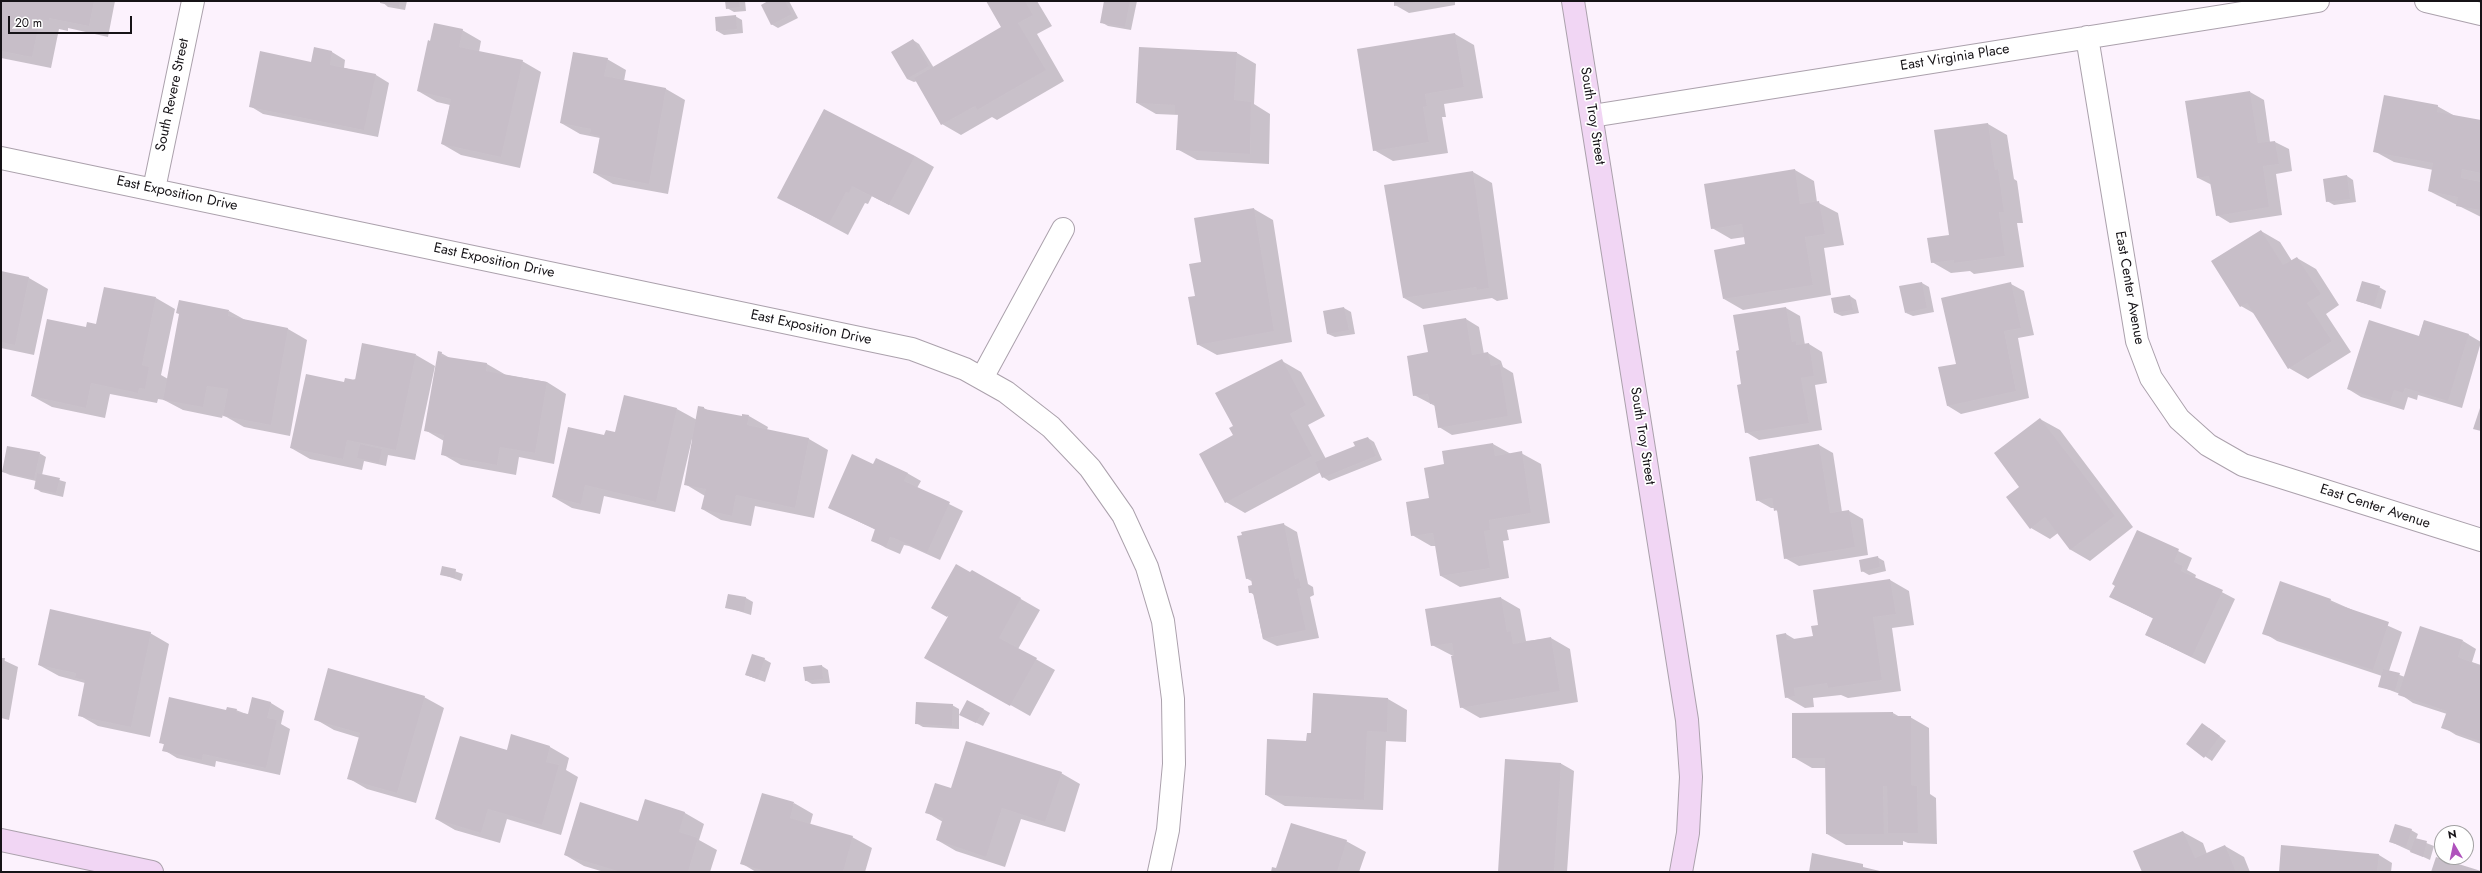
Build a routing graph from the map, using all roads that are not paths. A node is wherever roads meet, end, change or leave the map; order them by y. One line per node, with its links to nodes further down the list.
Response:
1 (193, 1): 9 (street, South Revere Street)
2 (1573, 1): 7 (street, South Troy Street)
3 (2318, 1): 6 (street, East Virginia Place)
4 (2426, 1): 5 (street)
5 (2481, 14)
6 (2087, 37): 7 (street, East Virginia Place); 12 (street, East Center Avenue)
7 (1592, 116): 16 (street, South Troy Street)
8 (1, 158): 9 (street, East Exposition Drive)
9 (154, 189): 11 (street, East Exposition Drive)
10 (1063, 228): 11 (street)
11 (982, 378): 15 (street, East Exposition Drive)
12 (2481, 540)
13 (1, 840): 14 (street)
14 (152, 872)
15 (1159, 872)
16 (1682, 872)

